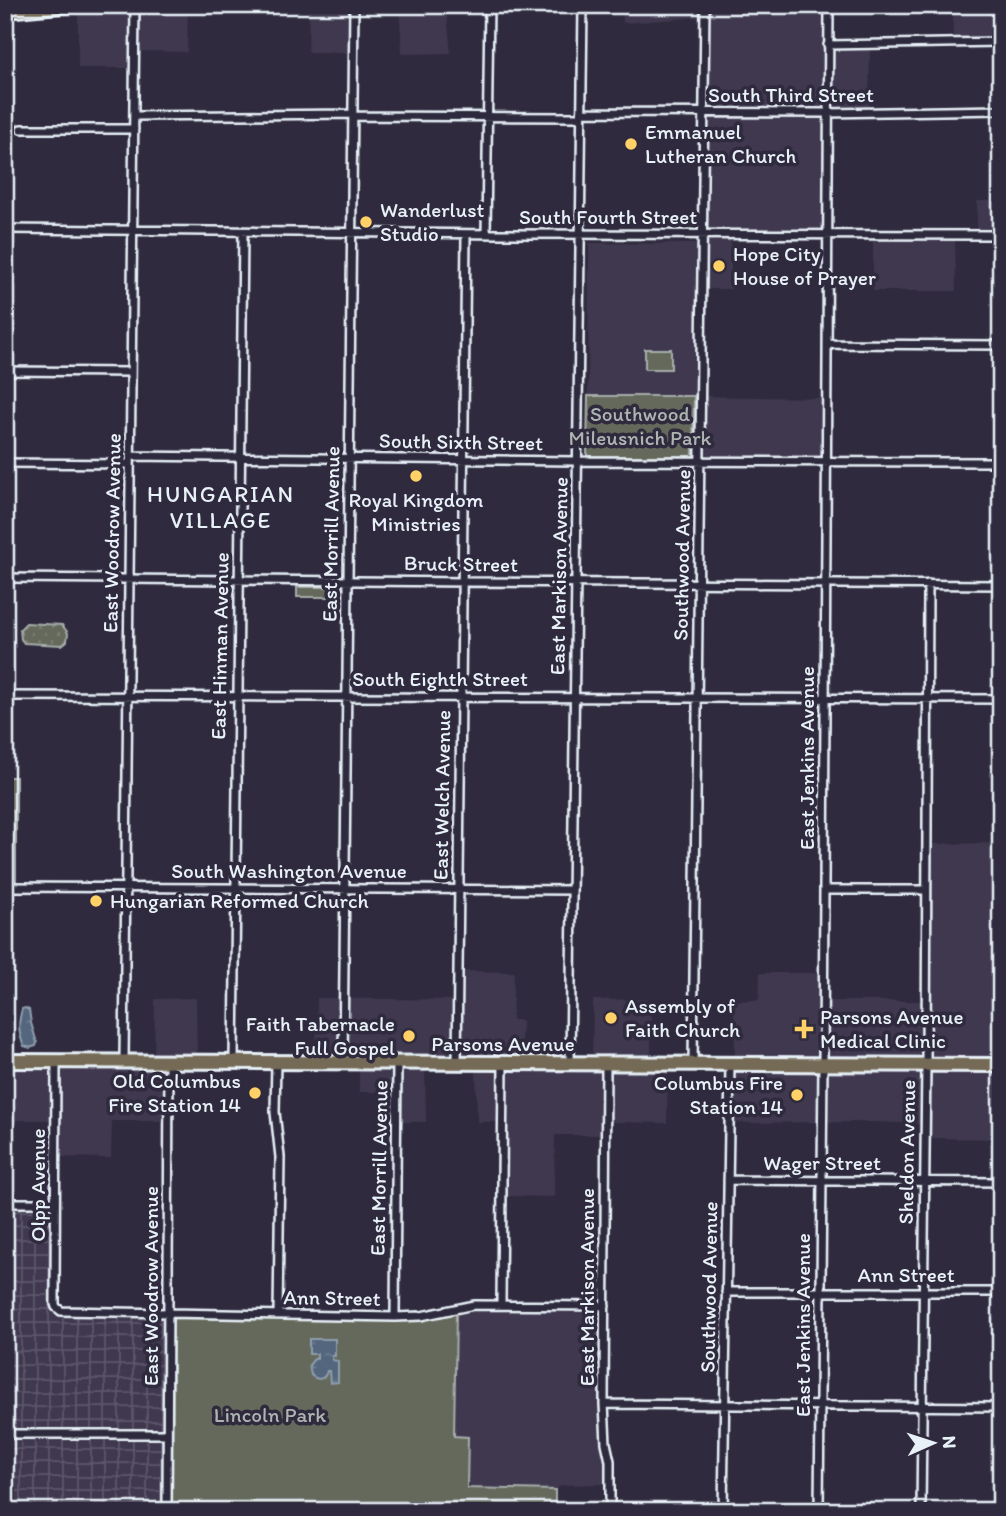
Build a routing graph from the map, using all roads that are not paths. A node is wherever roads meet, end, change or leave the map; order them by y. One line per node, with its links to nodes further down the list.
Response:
1 (70, 5): 8 (main road)
2 (135, 5): 16 (street, East Woodrow Avenue)
3 (354, 5): 15 (street, East Morrill Avenue)
4 (489, 5): 17 (street)
5 (583, 5): 14 (street, East Markison Avenue)
6 (705, 5): 12 (street, Southwood Avenue)
7 (829, 5): 10 (street, East Jenkins Avenue)
8 (5, 11)
9 (1001, 41): 10 (street)
10 (828, 45): 13 (street, East Jenkins Avenue)
11 (1001, 110): 13 (street, South Third Street)
12 (704, 112): 13 (street, South Third Street); 14 (street, South Third Street); 27 (street, Southwood Avenue)
13 (828, 113): 28 (street, East Jenkins Avenue)
14 (581, 114): 17 (street, South Third Street); 26 (street, East Markison Avenue)
15 (353, 115): 16 (street, South Third Street); 17 (street, South Third Street); 23 (street, East Morrill Avenue)
16 (135, 116): 19 (street, East Woodrow Avenue)
17 (488, 116): 25 (street)
18 (21, 129): 19 (street)
19 (134, 129): 21 (street, East Woodrow Avenue)
20 (5, 229): 21 (street, South Fourth Street)
21 (133, 231): 22 (street, South Fourth Street); 33 (street, East Woodrow Avenue)
22 (243, 232): 23 (street, South Fourth Street); 34 (street, East Hinman Avenue)
23 (352, 233): 24 (street, South Fourth Street); 35 (street, East Morrill Avenue)
24 (466, 234): 25 (street, South Fourth Street); 37 (street, East Welch Avenue)
25 (486, 234): 26 (street, South Fourth Street)
26 (579, 234): 27 (street, South Fourth Street); 38 (street, East Markison Avenue)
27 (702, 235): 28 (street, South Fourth Street); 39 (street, Southwood Avenue)
28 (827, 235): 29 (street, South Fourth Street); 30 (street, East Jenkins Avenue)
29 (1001, 235)
30 (827, 344): 31 (street); 40 (street, East Jenkins Avenue)
31 (1001, 345)
32 (5, 371): 33 (street)
33 (131, 372): 36 (street, East Woodrow Avenue)
34 (240, 458): 35 (street, South Sixth Street); 36 (street, South Sixth Street); 45 (street, East Hinman Avenue)
35 (349, 458): 37 (street, South Sixth Street); 46 (street, East Morrill Avenue)
36 (130, 460): 42 (street, South Sixth Street); 44 (street, East Woodrow Avenue)
37 (463, 460): 38 (street, South Sixth Street); 47 (street, East Welch Avenue)
38 (578, 461): 39 (street, South Sixth Street); 48 (street, East Markison Avenue)
39 (700, 461): 40 (street, South Sixth Street); 49 (street, Southwood Avenue)
40 (826, 461): 41 (street, South Sixth Street); 50 (street, East Jenkins Avenue)
41 (1001, 462)
42 (5, 463)
43 (5, 578): 44 (street, Bruck Street)
44 (128, 578): 45 (street, Bruck Street); 55 (street, East Woodrow Avenue)
45 (239, 579): 46 (street, Bruck Street); 53 (street, East Hinman Avenue)
46 (347, 581): 47 (street, Bruck Street); 56 (street, East Morrill Avenue)
47 (462, 582): 48 (street, Bruck Street); 57 (street, East Welch Avenue)
48 (576, 583): 49 (street, Bruck Street); 58 (street, East Markison Avenue)
49 (699, 584): 50 (street, Bruck Street); 59 (street, Southwood Avenue)
50 (826, 584): 51 (street, Bruck Street); 60 (street, East Jenkins Avenue)
51 (928, 584): 52 (street, Bruck Street); 61 (street, Sheldon Avenue)
52 (1001, 585)
53 (237, 695): 55 (street, South Eighth Street); 56 (street, South Eighth Street); 65 (street, East Hinman Avenue)
54 (5, 696): 55 (street, South Eighth Street)
55 (127, 696): 64 (street, East Woodrow Avenue)
56 (347, 696): 57 (street, South Eighth Street); 66 (street, East Morrill Avenue)
57 (461, 696): 58 (street, South Eighth Street); 67 (street, East Welch Avenue)
58 (575, 697): 59 (street, South Eighth Street); 70 (street, East Markison Avenue)
59 (697, 698): 60 (street, South Eighth Street); 83 (street, Southwood Avenue)
60 (825, 698): 61 (street, South Eighth Street); 68 (street, East Jenkins Avenue)
61 (927, 698): 62 (street, South Eighth Street); 69 (street, Sheldon Avenue)
62 (1001, 699)
63 (5, 887): 64 (street, South Washington Avenue)
64 (125, 887): 65 (street, South Washington Avenue); 73 (street, East Woodrow Avenue)
65 (235, 888): 66 (street, South Washington Avenue); 75 (street, East Hinman Avenue)
66 (345, 889): 67 (street, South Washington Avenue); 77 (street, East Morrill Avenue)
67 (458, 889): 70 (street, South Washington Avenue); 79 (street, East Welch Avenue)
68 (824, 890): 69 (street); 85 (street, East Jenkins Avenue)
69 (926, 890): 86 (street, Sheldon Avenue)
70 (572, 893): 81 (street, East Markison Avenue)
71 (5, 1060): 72 (main road, Parsons Avenue)
72 (56, 1061): 73 (main road, Parsons Avenue); 93 (street, Olpp Avenue)
73 (124, 1061): 74 (main road, Parsons Avenue)
74 (169, 1061): 75 (main road, Parsons Avenue); 101 (street, East Woodrow Avenue)
75 (234, 1062): 76 (main road, Parsons Avenue)
76 (276, 1062): 77 (main road, Parsons Avenue); 102 (street)
77 (343, 1062): 78 (main road, Parsons Avenue)
78 (397, 1062): 79 (main road, Parsons Avenue); 103 (street, East Morrill Avenue)
79 (457, 1063): 80 (main road, Parsons Avenue)
80 (503, 1063): 81 (main road, Parsons Avenue); 98 (street)
81 (570, 1063): 82 (main road, Parsons Avenue)
82 (606, 1064): 83 (main road, Parsons Avenue); 99 (street, East Markison Avenue)
83 (694, 1064): 84 (main road, Parsons Avenue)
84 (730, 1064): 85 (main road, Parsons Avenue); 88 (street, Southwood Avenue)
85 (823, 1064): 86 (main road, Parsons Avenue); 89 (street, East Jenkins Avenue)
86 (926, 1065): 87 (main road, Parsons Avenue); 90 (street, Sheldon Avenue)
87 (1001, 1065)
88 (728, 1180): 89 (street, Wager Street); 94 (street, Southwood Avenue)
89 (821, 1181): 90 (street, Wager Street); 96 (street, East Jenkins Avenue)
90 (924, 1181): 91 (street, Wager Street); 97 (street, Sheldon Avenue)
91 (1001, 1182)
92 (5, 1203): 93 (street)
93 (55, 1203): 100 (street, Olpp Avenue)
94 (726, 1292): 96 (street, Ann Street); 105 (street, Southwood Avenue)
95 (1001, 1292): 97 (street, Ann Street)
96 (820, 1293): 97 (street, Ann Street); 106 (street, East Jenkins Avenue)
97 (923, 1293): 107 (street, Sheldon Avenue)
98 (501, 1304): 99 (street, Ann Street); 103 (street, Ann Street)
99 (605, 1306): 104 (street, East Markison Avenue)
100 (58, 1309): 101 (street, Ann Street)
101 (168, 1314): 102 (street, Ann Street); 110 (street, East Woodrow Avenue)
102 (278, 1315): 103 (street, Ann Street)
103 (395, 1317)
104 (604, 1404): 105 (street); 112 (street, East Markison Avenue)
105 (725, 1406): 106 (street); 113 (street, Southwood Avenue)
106 (820, 1407): 107 (street); 114 (street, East Jenkins Avenue)
107 (922, 1407): 108 (street); 115 (street, Sheldon Avenue)
108 (1001, 1408)
109 (5, 1434): 110 (street)
110 (167, 1434): 111 (street, East Woodrow Avenue)
111 (167, 1511)
112 (610, 1511)
113 (723, 1511)
114 (819, 1511)
115 (921, 1511)

